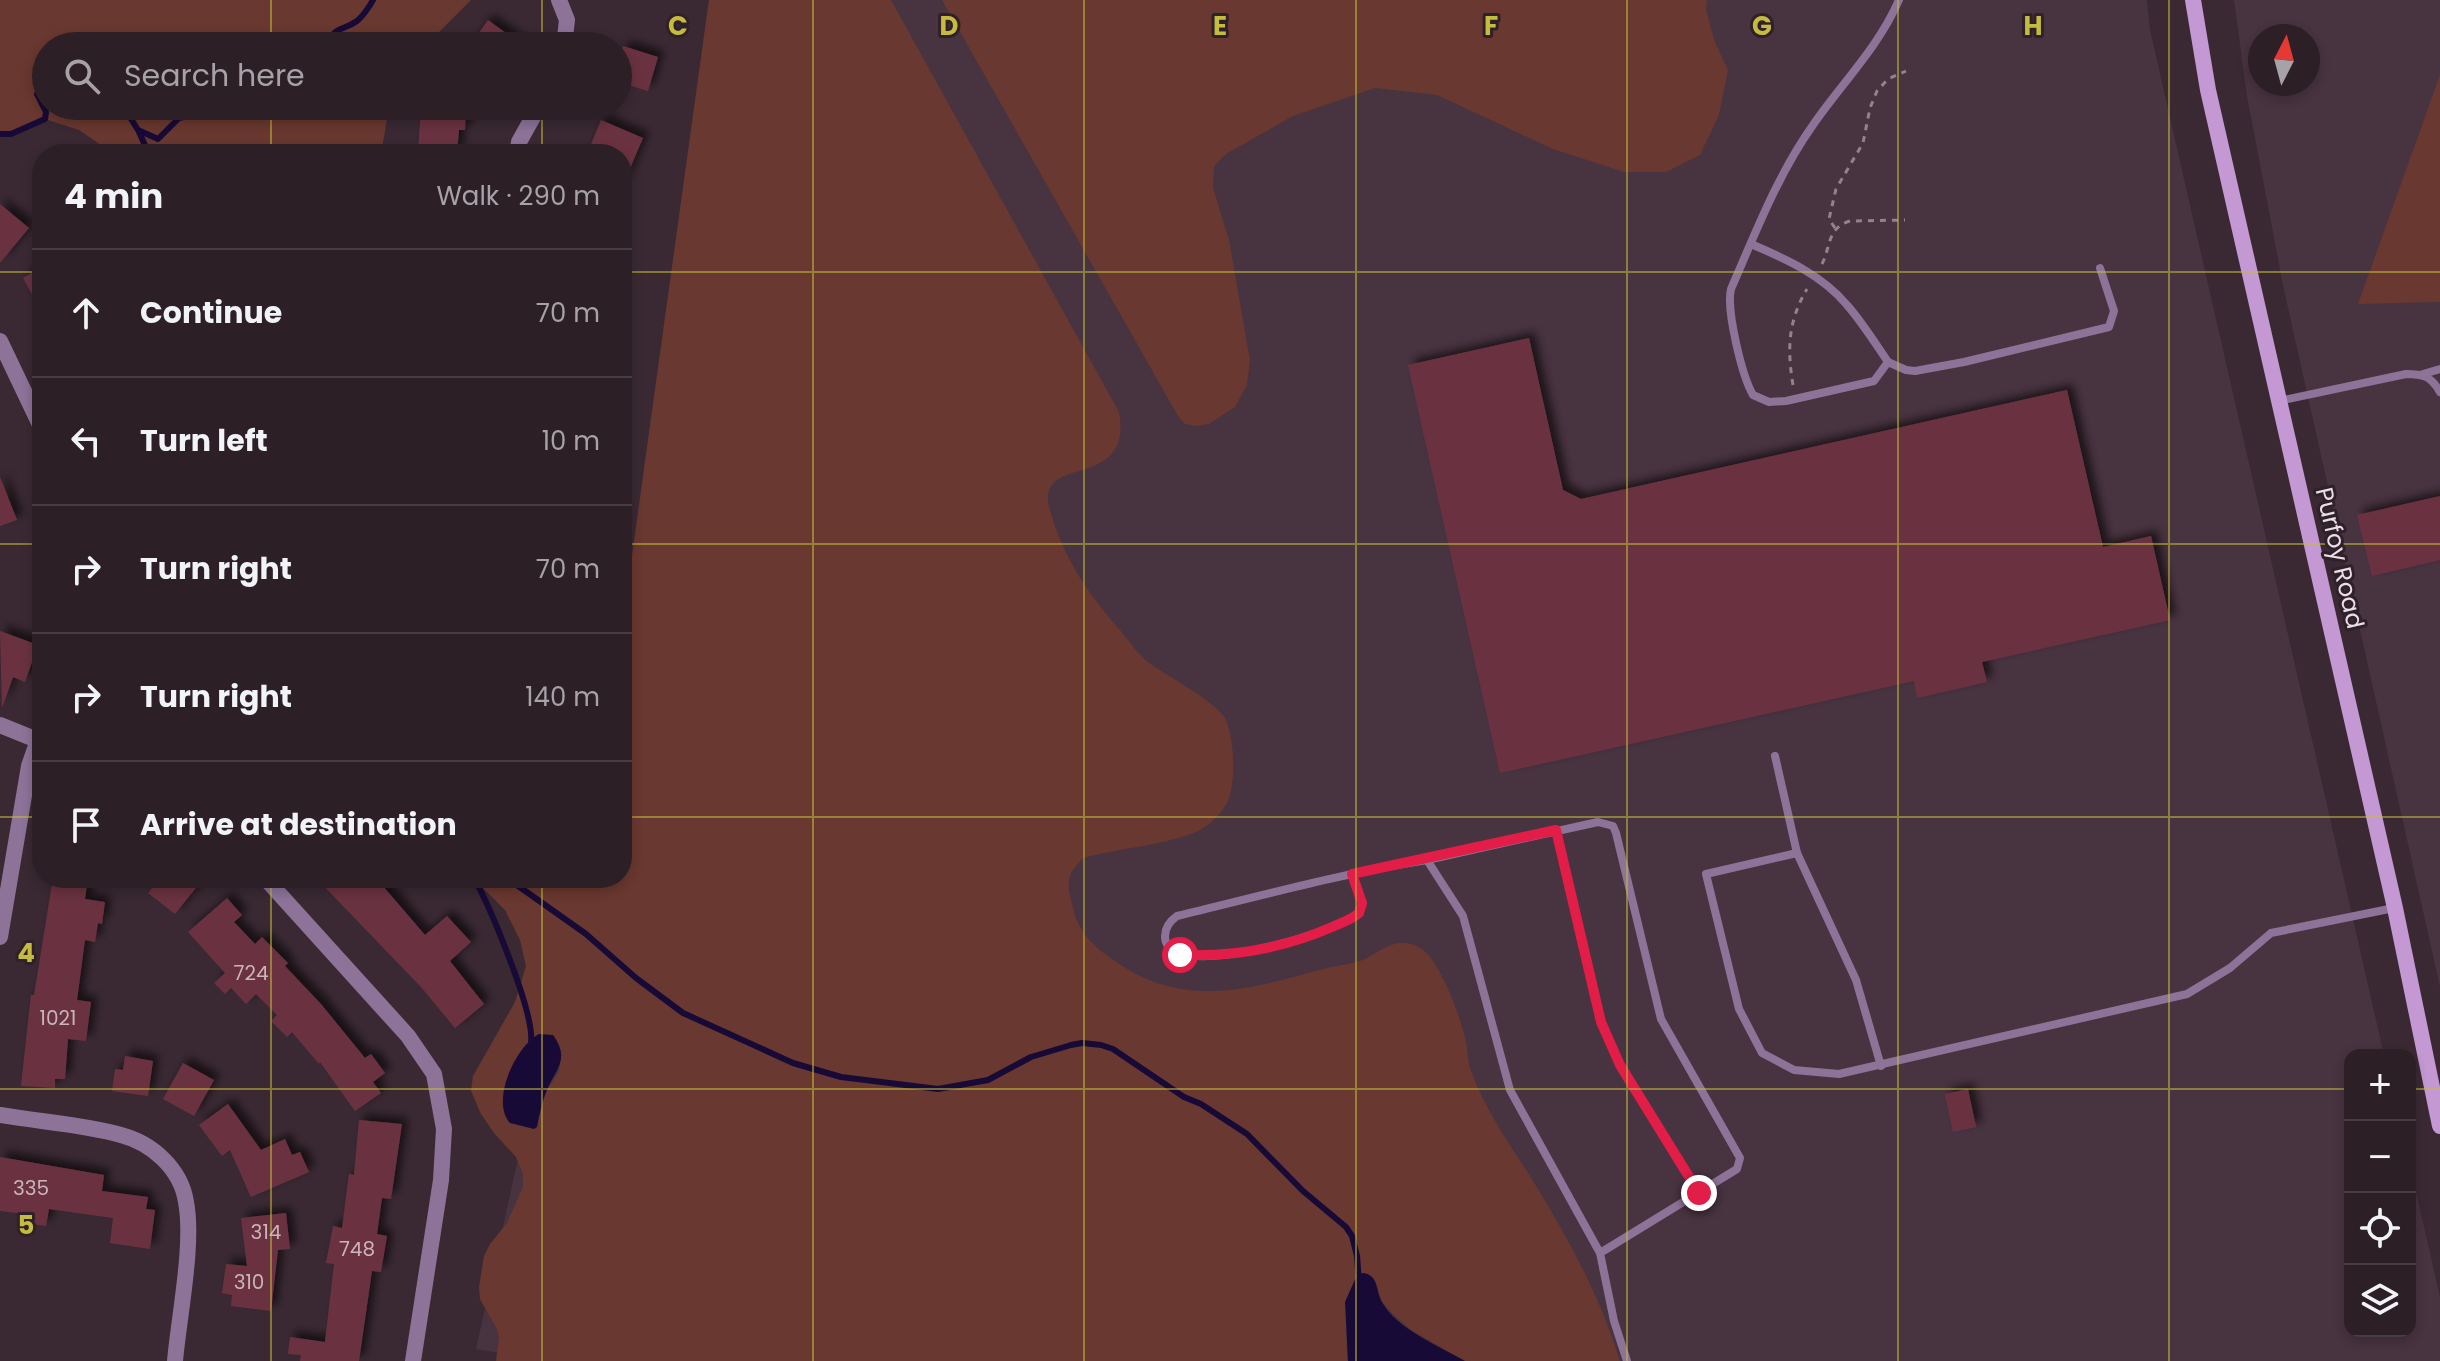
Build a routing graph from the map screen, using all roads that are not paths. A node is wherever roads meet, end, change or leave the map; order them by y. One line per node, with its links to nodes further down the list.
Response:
1 (559, 0): 4 (street)
2 (1899, 0): 7 (lane)
3 (2193, 0): 14 (street, Purfoy Road)
4 (566, 32)
5 (531, 120): 6 (street)
6 (519, 144)
7 (1751, 244): 10 (lane); 10 (lane)
8 (2100, 268): 10 (lane)
9 (0, 341): 15 (street)
10 (1888, 362)
11 (2440, 369): 12 (lane)
12 (2423, 374): 13 (lane); 14 (lane)
13 (2440, 392)
14 (2279, 401): 25 (street, Purfoy Road)
15 (32, 408)
16 (0, 725): 17 (street)
17 (32, 734)
18 (1775, 756): 21 (lane)
19 (32, 759): 26 (street)
20 (1556, 830): 22 (lane); 31 (lane); 31 (lane)
21 (1797, 853): 28 (lane); 28 (lane)
22 (1427, 860): 23 (lane); 32 (lane)
23 (1352, 874): 23 (lane)
24 (274, 888): 34 (street)
25 (2395, 908): 27 (street, Purfoy Road); 28 (lane)
26 (0, 937)
27 (2434, 1058): 30 (street, Purfoy Road)
28 (1881, 1066)
29 (0, 1115): 33 (street)
30 (2440, 1126)
31 (1699, 1193): 32 (lane)
32 (1600, 1253): 35 (lane)
33 (175, 1361)
34 (413, 1361)
35 (1627, 1361)

